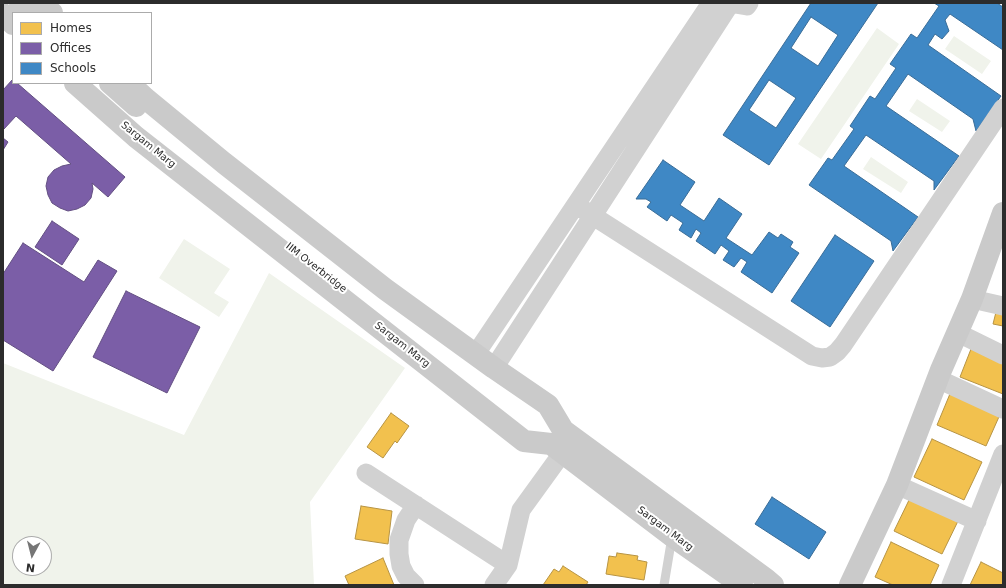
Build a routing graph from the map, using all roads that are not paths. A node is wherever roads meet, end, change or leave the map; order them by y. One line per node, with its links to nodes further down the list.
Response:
1 (20, 3): 7 (main road)
2 (41, 3): 8 (main road)
3 (711, 3): 16 (street)
4 (736, 3): 18 (street)
5 (3, 4): 6 (main road)
6 (12, 12)
7 (30, 12)
8 (51, 12)
9 (3, 14): 10 (main road)
10 (12, 23)
11 (76, 84): 27 (main road, Sargam Marg)
12 (90, 84): 27 (main road, IIM Overbridge)
13 (111, 84): 24 (main road, IIM Overbridge)
14 (130, 84): 22 (main road, Sargam Marg)
15 (1003, 108): 18 (street)
16 (576, 205): 18 (street); 22 (street)
17 (1003, 213): 19 (main road)
18 (592, 216): 24 (street)
19 (972, 300): 20 (street); 21 (main road)
20 (1003, 306)
21 (958, 333): 23 (street); 25 (main road)
22 (475, 355): 24 (main road, Sargam Marg)
23 (1003, 355)
24 (491, 373): 27 (main road, Sargam Marg)
25 (938, 379): 26 (street); 30 (main road)
26 (1003, 409)
27 (559, 442): 33 (main road, Sargam Marg); 34 (street); 39 (main road, Sargam Marg)
28 (1003, 454): 32 (street)
29 (366, 473): 31 (street)
30 (897, 485): 32 (street); 40 (main road)
31 (416, 505): 34 (street); 35 (street)
32 (977, 521): 41 (street)
33 (672, 536): 37 (lane); 38 (main road, Sargam Marg)
34 (508, 565): 36 (street)
35 (415, 585)
36 (494, 585)
37 (664, 585)
38 (742, 585)
39 (772, 585)
40 (851, 585)
41 (951, 585)

